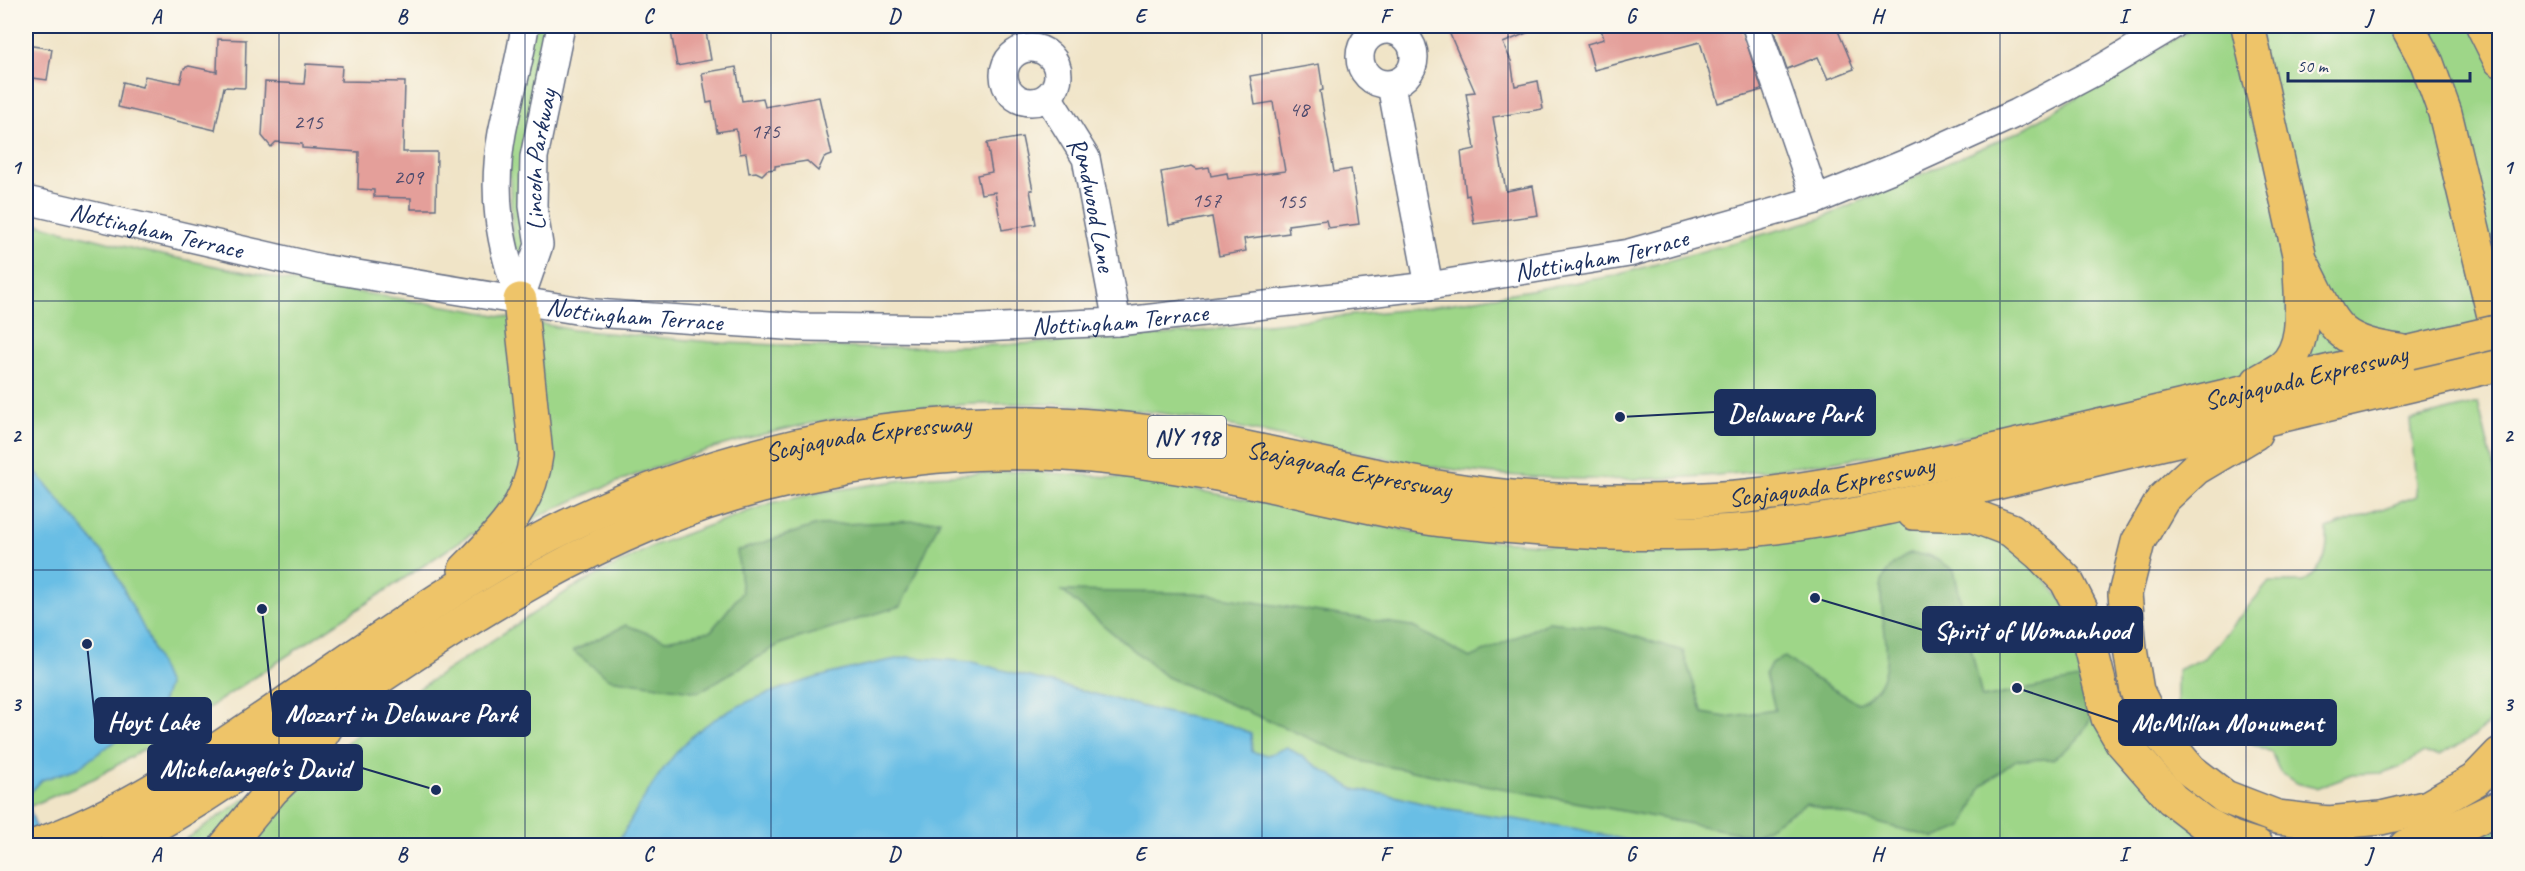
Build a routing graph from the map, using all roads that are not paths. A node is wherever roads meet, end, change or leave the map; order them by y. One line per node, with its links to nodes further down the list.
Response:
1 (525, 26): 15 (street, Lincoln Parkway)
2 (561, 26): 15 (street, Lincoln Parkway)
3 (1756, 26): 12 (street)
4 (2172, 26): 12 (street, Nottingham Terrace)
5 (2248, 26): 13 (main road)
6 (2407, 26): 18 (main road)
7 (2483, 26): 8 (main road)
8 (2499, 60)
9 (1391, 85): 14 (street)
10 (1048, 96): 16 (street, Randwood Lane)
11 (26, 200): 15 (street, Nottingham Terrace)
12 (1816, 200): 14 (street, Nottingham Terrace)
13 (2300, 259): 20 (main road); 21 (main road)
14 (1429, 286): 16 (street, Nottingham Terrace)
15 (520, 300): 16 (street, Nottingham Terrace); 24 (main road)
16 (1117, 322)
17 (2499, 331): 20 (main road, Scajaquada Expressway / NY 198, bridge)
18 (2499, 341)
19 (2499, 364): 20 (main road, Scajaquada Expressway / NY 198)
20 (2414, 368): 21 (main road, Scajaquada Expressway / NY 198); 22 (main road, Scajaquada Expressway / NY 198)
21 (2239, 393): 24 (main road, Scajaquada Expressway / NY 198)
22 (2305, 411): 23 (main road, Scajaquada Expressway / NY 198); 26 (main road)
23 (1864, 511): 25 (main road, Scajaquada Expressway / NY 198); 31 (main road)
24 (428, 608): 28 (main road, Scajaquada Expressway / NY 198)
25 (341, 703): 29 (main road, Scajaquada Expressway / NY 198); 30 (main road)
26 (2499, 754)
27 (2499, 807): 32 (main road)
28 (42, 843)
29 (115, 846)
30 (226, 846)
31 (2257, 846)
32 (2406, 846)

